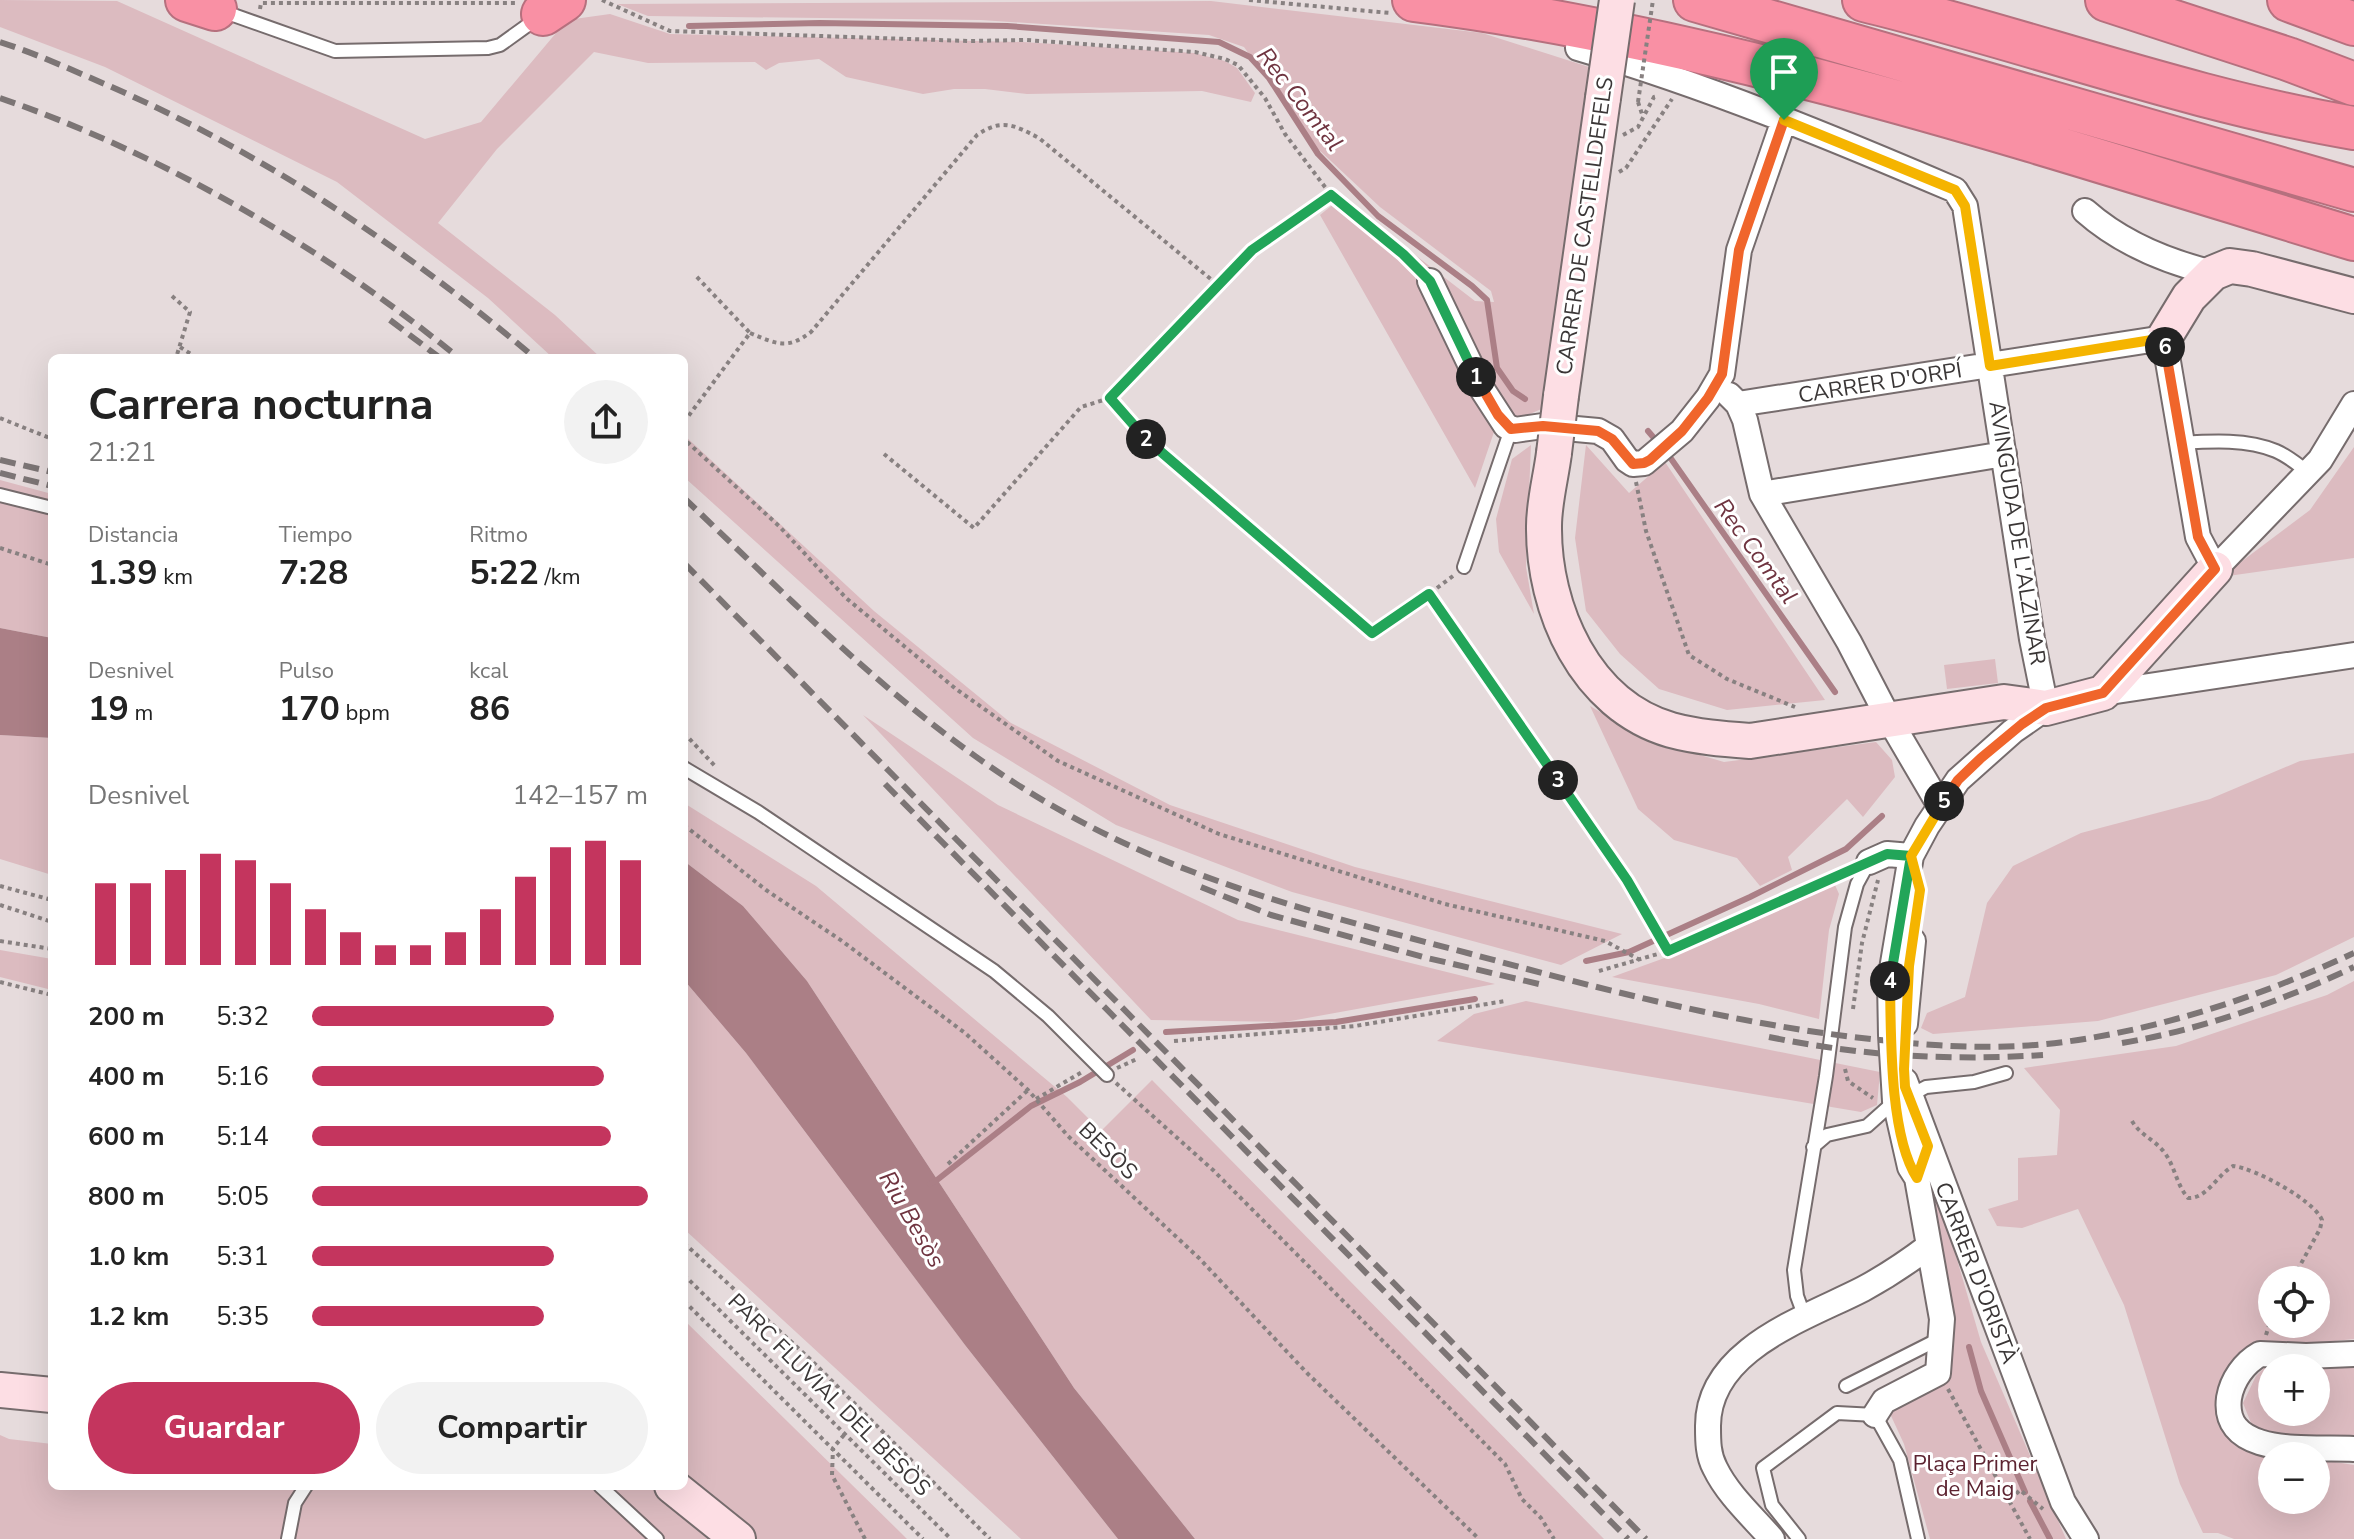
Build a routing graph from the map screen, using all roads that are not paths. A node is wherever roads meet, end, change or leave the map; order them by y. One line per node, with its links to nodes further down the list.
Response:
1 (1414, 0): 10 (highway)
2 (1617, 0): 40 (street, CARRER DE CASTELLDEFELS, bridge)
3 (1695, 0): 17 (highway)
4 (1864, 0): 16 (highway)
5 (2107, 0): 14 (highway)
6 (2196, 0): 13 (highway)
7 (2289, 0): 11 (highway)
8 (201, 4): 9 (lane)
9 (543, 6)
10 (1464, 6): 12 (highway); 19 (highway)
11 (2354, 24)
12 (1578, 48): 15 (street, AVINGUDA DE L'ALZINAR)
13 (2354, 53)
14 (2354, 84)
15 (1784, 120): 24 (street, AVINGUDA DE L'ALZINAR); 25 (street)
16 (2354, 128)
17 (2354, 190)
18 (2085, 211): 20 (street)
19 (2354, 239)
20 (2213, 273): 22 (street); 23 (street)
21 (1430, 281): 28 (street)
22 (2354, 296)
23 (2164, 338): 24 (street, CARRER D'ORPÍ); 29 (street)
24 (1990, 366): 26 (street, CARRER D'ORPÍ); 30 (street, AVINGUDA DE L'ALZINAR)
25 (1717, 384): 26 (street); 28 (street)
26 (1738, 404): 32 (street)
27 (2354, 404): 31 (street)
28 (1511, 429): 35 (lane)
29 (2182, 443): 31 (lane); 36 (street)
30 (2004, 454): 32 (street); 39 (street, AVINGUDA DE L'ALZINAR)
31 (2308, 472): 36 (street)
32 (1762, 494): 40 (street)
33 (0, 495): 34 (lane)
34 (48, 507)
35 (1464, 567)
36 (2215, 569): 38 (street)
37 (2354, 655): 38 (street)
38 (2103, 693): 39 (street)
39 (2046, 708): 40 (street, CARRER DE CASTELLDEFELS); 42 (street, CARRER D'ORISTÀ)
40 (1889, 719): 42 (street)
41 (688, 770): 46 (lane)
42 (1940, 806): 43 (street, CARRER D'ORISTÀ)
43 (1911, 856): 44 (street); 47 (street, CARRER D'ORISTÀ)
44 (1878, 858): 49 (lane)
45 (2006, 1073): 47 (lane)
46 (1107, 1075)
47 (1895, 1100): 48 (street, CARRER D'ORISTÀ); 49 (lane); 50 (street)
48 (1928, 1146): 50 (street); 69 (street, CARRER D'ORISTÀ)
49 (1813, 1148): 52 (lane)
50 (1917, 1178): 51 (street)
51 (1929, 1246): 52 (street); 53 (street)
52 (1804, 1315): 66 (street)
53 (1941, 1338): 55 (lane); 58 (street)
54 (2354, 1354): 59 (street)
55 (1846, 1386)
56 (0, 1390): 57 (street)
57 (48, 1395)
58 (1875, 1415): 67 (lane); 68 (lane)
59 (2354, 1449)
60 (303, 1490): 63 (lane)
61 (604, 1490): 64 (lane)
62 (677, 1490): 65 (street)
63 (288, 1539)
64 (657, 1539)
65 (738, 1539)
66 (1772, 1539)
67 (1799, 1539)
68 (1918, 1539)
69 (2086, 1539)

